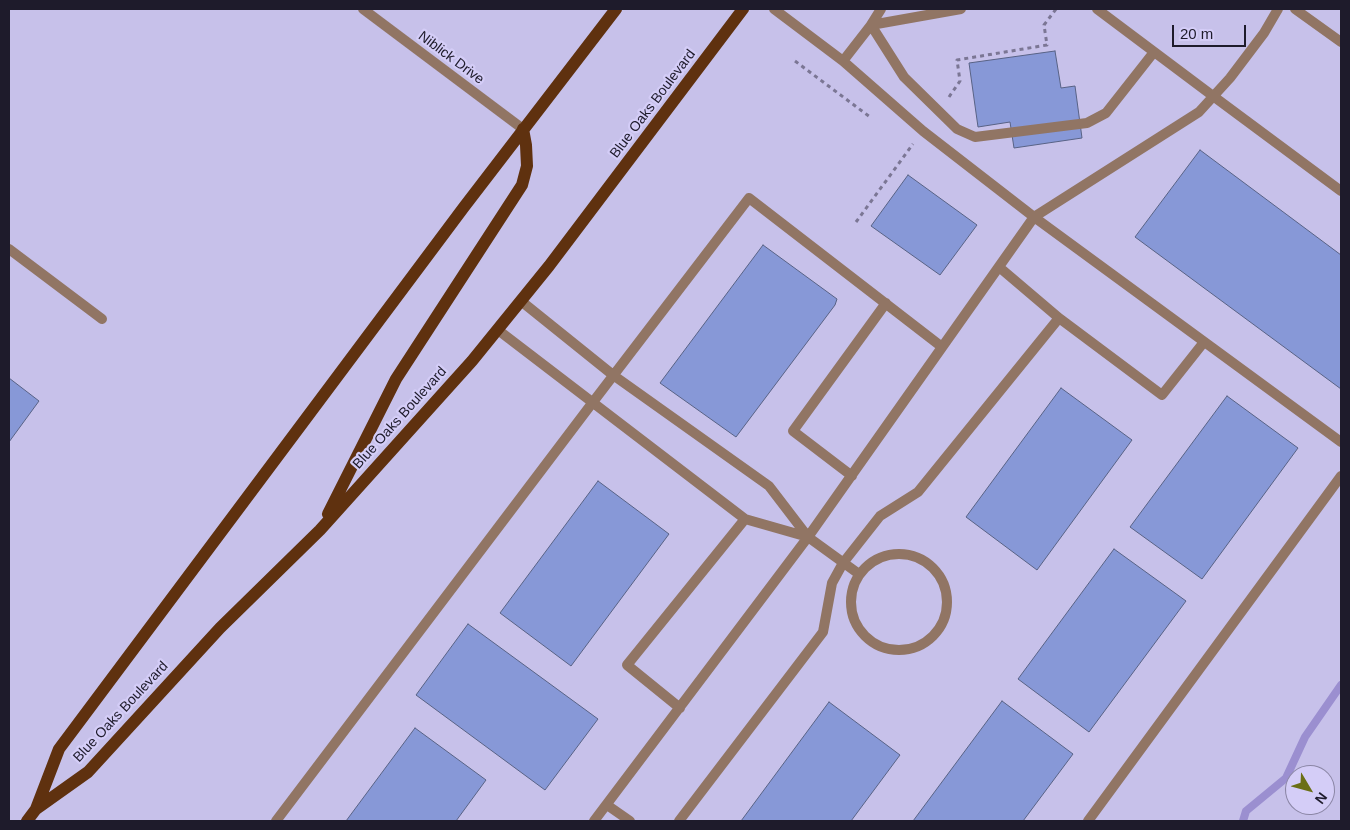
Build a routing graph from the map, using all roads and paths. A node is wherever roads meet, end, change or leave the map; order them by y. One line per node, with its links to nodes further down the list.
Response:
1 (363, 9): 17 (street, Niblick Drive)
2 (616, 9): 17 (main road, Blue Oaks Boulevard)
3 (743, 9): 22 (main road, Blue Oaks Boulevard)
4 (774, 9): 14 (street)
5 (881, 9): 10 (street)
6 (961, 9): 10 (street)
7 (1097, 9): 12 (street)
8 (1278, 9): 15 (street)
9 (1295, 9): 11 (street)
10 (870, 25): 12 (street); 14 (street)
11 (1341, 42)
12 (1154, 52): 15 (street)
13 (796, 61): 16 (path)
14 (843, 61): 19 (street)
15 (1213, 96): 18 (street); 19 (street)
16 (870, 117)
17 (523, 129): 35 (main road); 41 (main road, Blue Oaks Boulevard)
18 (1341, 190)
19 (1034, 217): 21 (street); 27 (street)
20 (9, 249): 25 (street)
21 (999, 267): 24 (street); 28 (street)
22 (521, 301): 26 (main road, Blue Oaks Boulevard); 29 (street)
23 (886, 303): 28 (street); 29 (street); 32 (street)
24 (1059, 318): 27 (street); 37 (street)
25 (102, 319)
26 (498, 330): 30 (street); 35 (main road, Blue Oaks Boulevard)
27 (1204, 342): 31 (street)
28 (942, 347): 32 (street)
29 (614, 375): 30 (street); 36 (street)
30 (593, 402): 34 (street); 43 (street)
31 (1341, 442)
32 (852, 476): 36 (street)
33 (1341, 476): 47 (street)
34 (745, 519): 36 (street); 39 (street)
35 (320, 530): 41 (main road, Blue Oaks Boulevard)
36 (808, 537): 37 (street); 39 (street)
37 (844, 564): 38 (street); 46 (street)
38 (859, 574): 38 (street)
39 (680, 708): 40 (street)
40 (607, 805): 44 (street); 45 (street)
41 (36, 808): 42 (main road, Blue Oaks Boulevard)
42 (27, 821)
43 (276, 821)
44 (594, 821)
45 (630, 821)
46 (679, 821)
47 (1088, 821)

